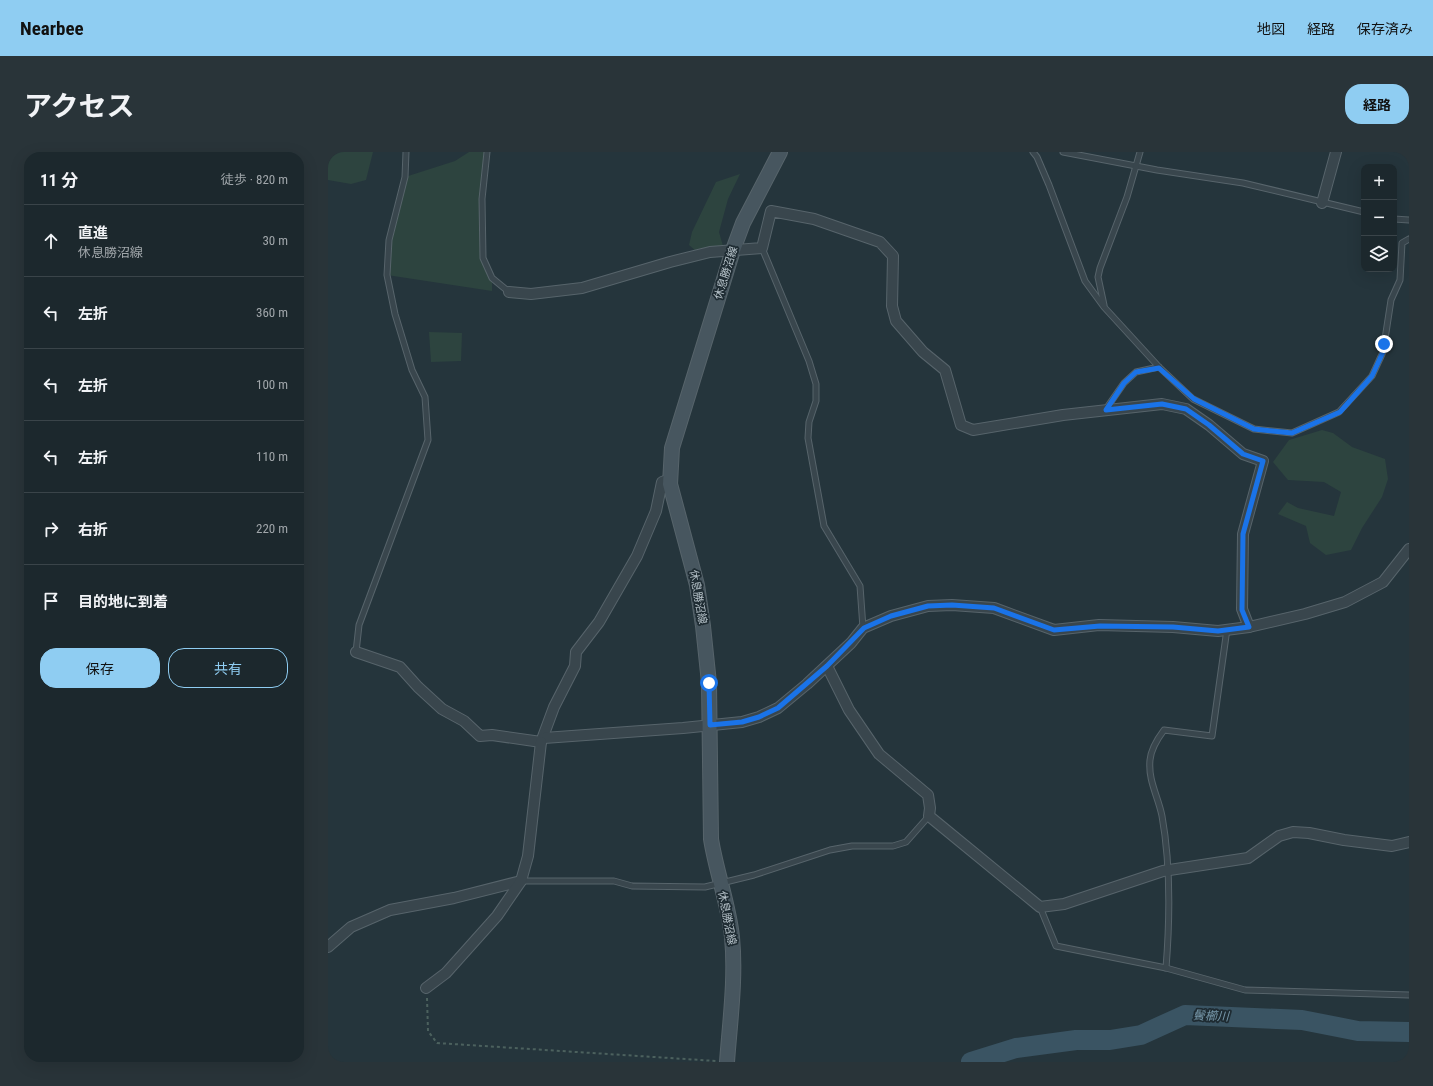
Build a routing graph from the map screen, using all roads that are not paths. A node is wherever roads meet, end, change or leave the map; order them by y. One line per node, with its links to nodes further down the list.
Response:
1 (406, 152): 25 (lane)
2 (487, 152): 16 (lane)
3 (780, 152): 15 (main road, 休息勝沼線)
4 (1032, 152): 17 (lane)
5 (1064, 152): 8 (lane)
6 (1140, 152): 8 (lane)
7 (1336, 152): 9 (street)
8 (1136, 165): 9 (lane); 17 (lane)
9 (1322, 203): 10 (lane)
10 (1361, 211)
11 (1397, 219): 12 (lane)
12 (1409, 220)
13 (1409, 239): 18 (lane)
14 (762, 248): 15 (street); 19 (street); 23 (lane)
15 (733, 250): 16 (street); 20 (main road, 休息勝沼線)
16 (510, 292)
17 (1104, 307): 18 (lane)
18 (1159, 368): 19 (lane)
19 (1106, 410): 22 (street)
20 (670, 479): 27 (main road, 休息勝沼線); 28 (street)
21 (1409, 549): 22 (street)
22 (1249, 627): 24 (street)
23 (864, 628): 24 (street); 26 (street)
24 (1226, 629): 31 (lane)
25 (356, 652): 28 (street)
26 (827, 666): 27 (street); 29 (street)
27 (710, 725): 28 (street); 33 (main road, 休息勝沼線)
28 (542, 740): 32 (street)
29 (929, 816): 33 (lane); 34 (street)
30 (1409, 842): 31 (street)
31 (1167, 871): 34 (street); 36 (lane)
32 (521, 881): 33 (lane); 35 (street); 37 (street)
33 (720, 883): 39 (main road, 休息勝沼線)
34 (1040, 908): 36 (lane)
35 (328, 947)
36 (1166, 968): 38 (lane)
37 (426, 988)
38 (1409, 995)
39 (727, 1062)

